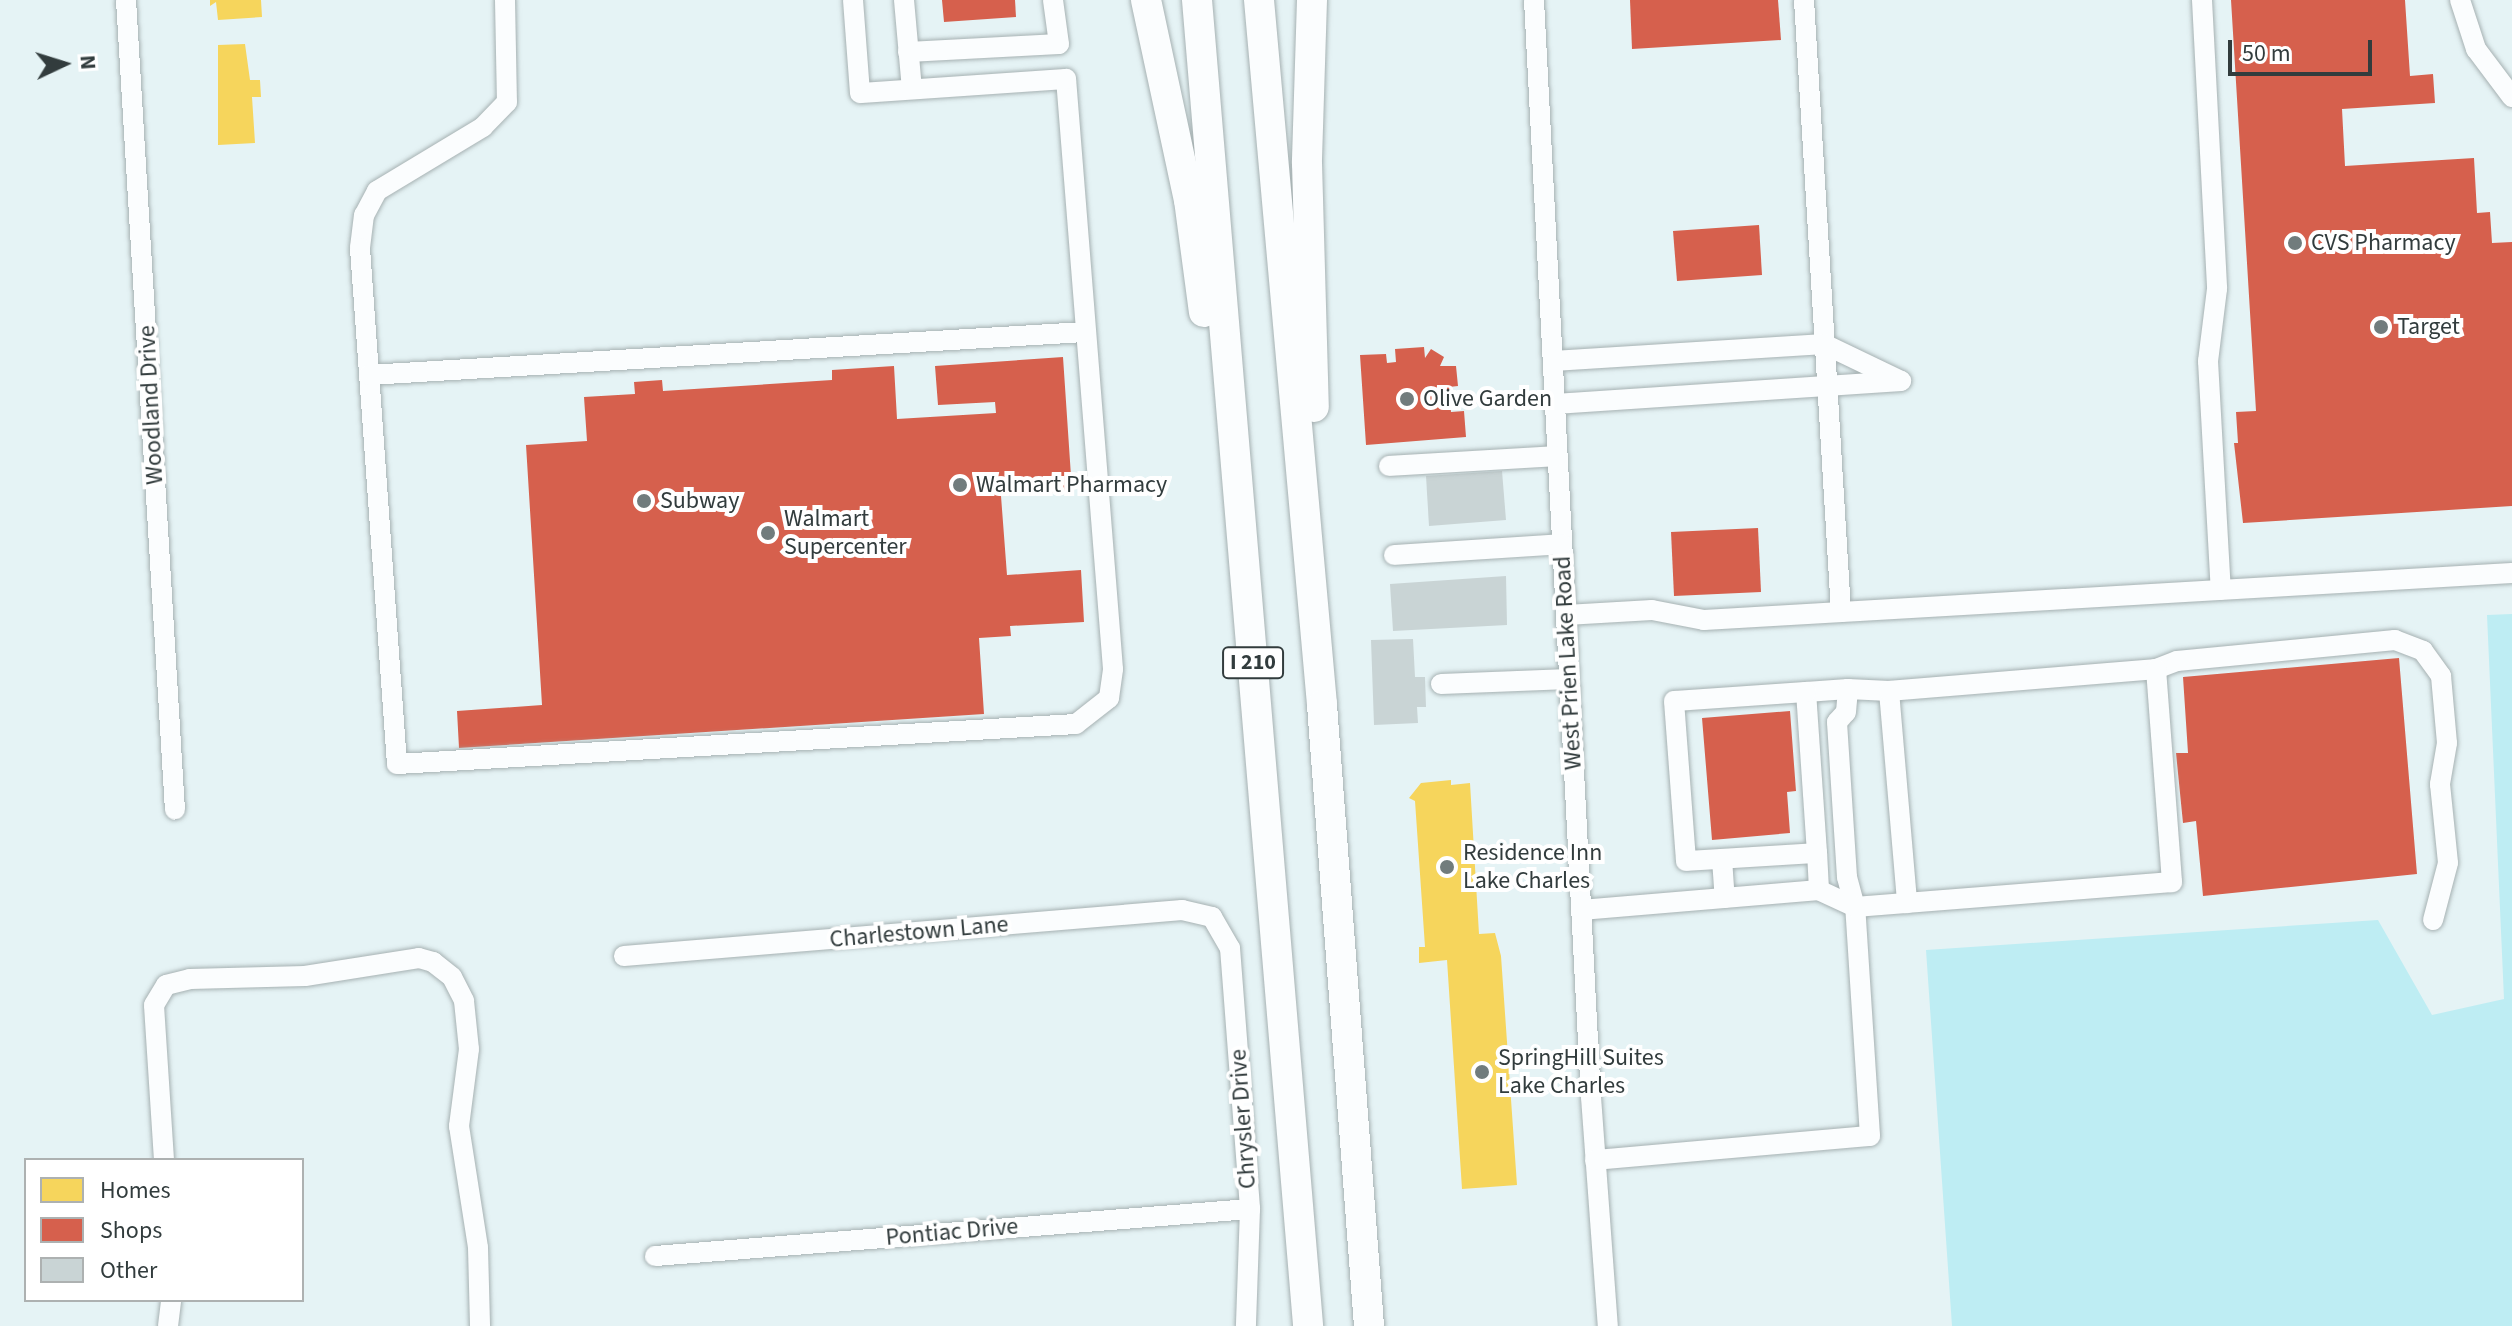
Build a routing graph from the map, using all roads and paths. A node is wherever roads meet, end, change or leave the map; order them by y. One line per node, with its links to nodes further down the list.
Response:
1 (126, 0): 41 (street, Woodland Drive)
2 (505, 0): 22 (street)
3 (853, 0): 17 (street)
4 (904, 0): 15 (street)
5 (1053, 0): 14 (street)
6 (1146, 0): 25 (highway)
7 (1197, 0): 25 (highway, I 210)
8 (1259, 0): 40 (highway, I 210)
9 (1312, 0): 40 (highway)
10 (1534, 0): 21 (street, West Prien Lake Road)
11 (1804, 0): 20 (street)
12 (2202, 0): 31 (street)
13 (2460, 0): 18 (street)
14 (1059, 44): 15 (street); 16 (street)
15 (908, 52): 17 (street)
16 (1066, 79): 17 (street); 19 (street)
17 (912, 89)
18 (2512, 97)
19 (1085, 332): 22 (street); 22 (street)
20 (1824, 344): 21 (street); 23 (street); 23 (street)
21 (1553, 361): 24 (street, West Prien Lake Road)
22 (369, 375)
23 (1827, 389): 24 (street); 32 (street)
24 (1555, 404): 26 (street, West Prien Lake Road)
25 (1234, 437): 60 (highway, I 210)
26 (1557, 456): 27 (street); 28 (street, West Prien Lake Road)
27 (1389, 466)
28 (1562, 544): 29 (street); 33 (street, West Prien Lake Road)
29 (1394, 555)
30 (2512, 573): 31 (street)
31 (2221, 590): 32 (street)
32 (1841, 612): 33 (street)
33 (1566, 615): 35 (street, West Prien Lake Road)
34 (2156, 669): 38 (street); 46 (street); 50 (street)
35 (1569, 679): 36 (street); 48 (street, West Prien Lake Road)
36 (1441, 684)
37 (1848, 689): 38 (street); 39 (street); 47 (street)
38 (1889, 691): 46 (street)
39 (1806, 692): 42 (street); 43 (street)
40 (1322, 705): 61 (highway, I 210)
41 (175, 810)
42 (1817, 853): 43 (street); 44 (street)
43 (1722, 859): 45 (street)
44 (1819, 890): 45 (street); 47 (street)
45 (1725, 898): 48 (street)
46 (1907, 903): 47 (street)
47 (1855, 907): 53 (street)
48 (1581, 910): 53 (street, West Prien Lake Road)
49 (1212, 917): 51 (street, Charlestown Lane); 54 (street, Chrysler Drive)
50 (2433, 920)
51 (624, 956)
52 (164, 1158): 58 (street)
53 (1595, 1160): 62 (street, West Prien Lake Road)
54 (1250, 1209): 55 (street, Pontiac Drive); 59 (street, Chrysler Drive)
55 (655, 1256)
56 (171, 1302): 57 (street)
57 (168, 1326)
58 (480, 1326)
59 (1246, 1326)
60 (1308, 1326)
61 (1369, 1326)
62 (1608, 1326)

